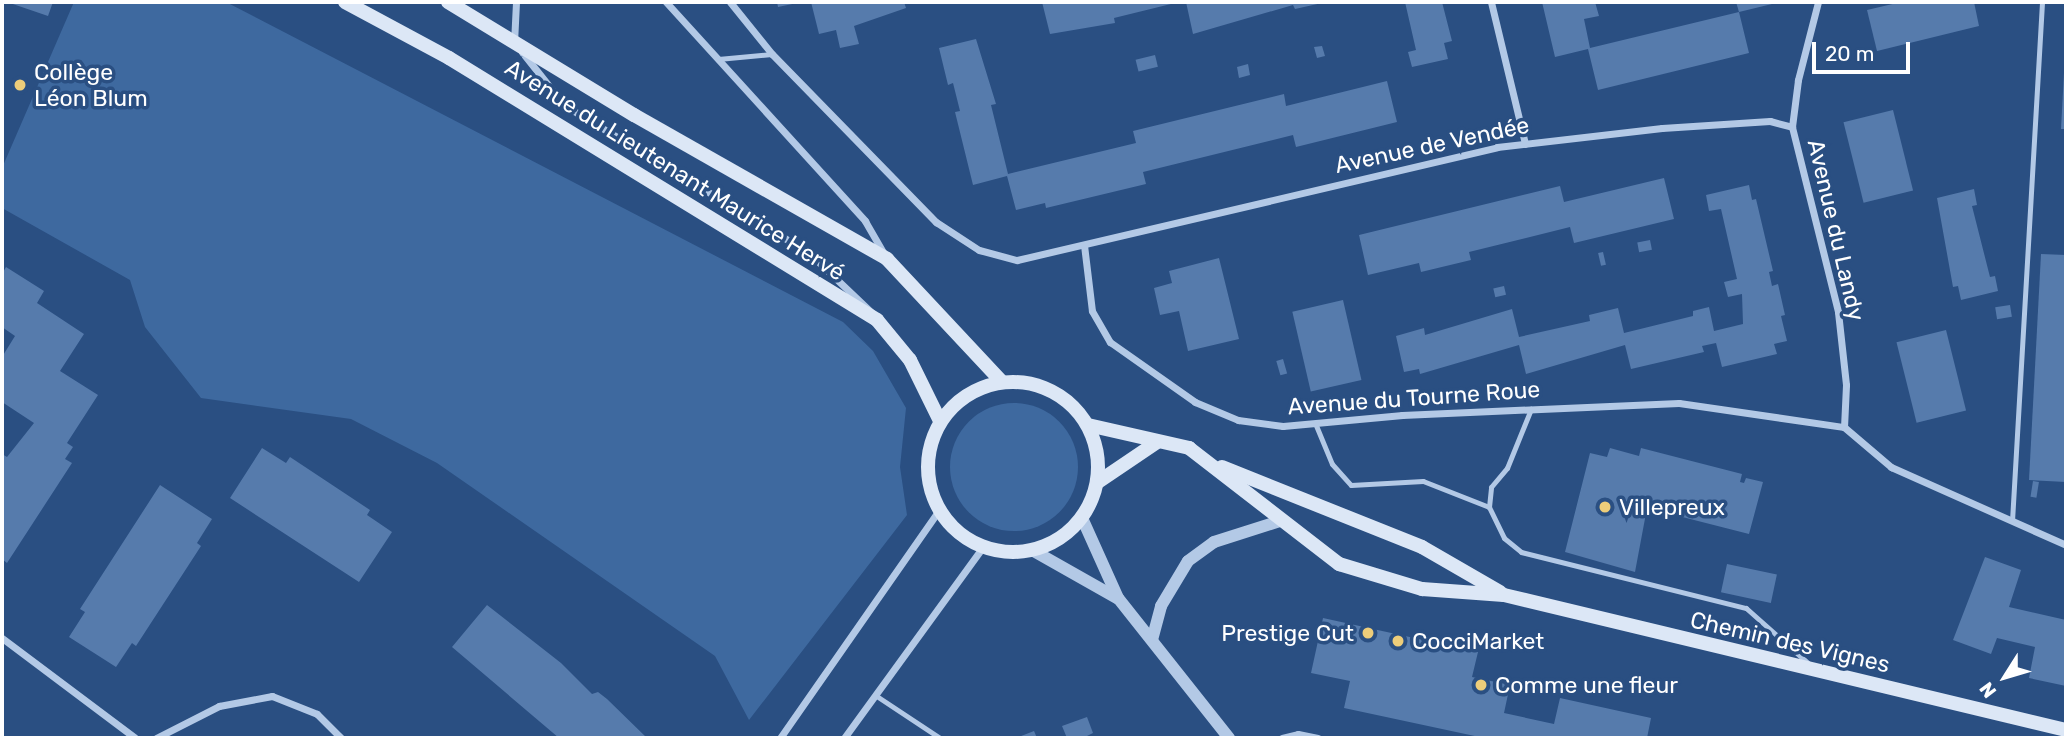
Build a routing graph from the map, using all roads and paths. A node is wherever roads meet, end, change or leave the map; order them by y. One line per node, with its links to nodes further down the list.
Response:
1 (345, 2): 16 (main road, Avenue du Lieutenant Maurice Hervé)
2 (449, 2): 9 (main road, Avenue du Lieutenant Maurice Hervé)
3 (516, 2): 9 (street)
4 (666, 2): 11 (street)
5 (730, 2): 10 (street)
6 (1491, 2): 13 (street)
7 (1818, 2): 12 (street, Avenue du Landy)
8 (2042, 2): 30 (lane)
9 (514, 43): 15 (main road, Avenue du Lieutenant Maurice Hervé); 16 (street)
10 (772, 54): 11 (lane); 14 (street)
11 (718, 59): 15 (street)
12 (1792, 127): 13 (street, Avenue de Vendée); 22 (street, Avenue du Landy)
13 (1525, 144): 14 (street, Avenue de Vendée)
14 (1084, 245): 20 (street, Avenue du Tourne Roue)
15 (887, 259): 17 (main road, Avenue du Lieutenant Maurice Hervé)
16 (877, 320): 19 (main road, Avenue du Lieutenant Maurice Hervé)
17 (1001, 381): 19 (main road); 21 (main road)
18 (1531, 409): 20 (street, Avenue du Tourne Roue); 22 (street, Avenue du Tourne Roue); 26 (lane)
19 (940, 421): 27 (main road)
20 (1315, 423): 26 (lane)
21 (1088, 425): 23 (main road, Chemin des Vignes); 25 (main road)
22 (1844, 427): 30 (street)
23 (1157, 442): 24 (main road, Chemin des Vignes); 25 (main road)
24 (1211, 462): 29 (main road, Chemin des Vignes); 34 (main road, Chemin des Vignes)
25 (1098, 482): 28 (main road)
26 (1489, 507): 38 (lane)
27 (939, 510): 32 (main road); 44 (street)
28 (1082, 518): 33 (main road); 35 (street)
29 (1280, 521): 34 (main road, Chemin des Vignes); 37 (street)
30 (2012, 521): 31 (street)
31 (2066, 545)
32 (983, 547): 33 (main road); 39 (street)
33 (1032, 550): 35 (street)
34 (1504, 595): 38 (main road, Chemin des Vignes)
35 (1118, 598): 37 (street)
36 (2, 638): 41 (street)
37 (1152, 640): 47 (street)
38 (1818, 673): 40 (main road, Chemin des Vignes)
39 (875, 695): 45 (street); 46 (lane)
40 (2066, 730)
41 (135, 738)
42 (156, 738): 43 (street)
43 (341, 738)
44 (780, 738)
45 (844, 738)
46 (940, 738)
47 (1229, 738)
48 (1282, 738): 49 (street)
49 (1318, 738)

